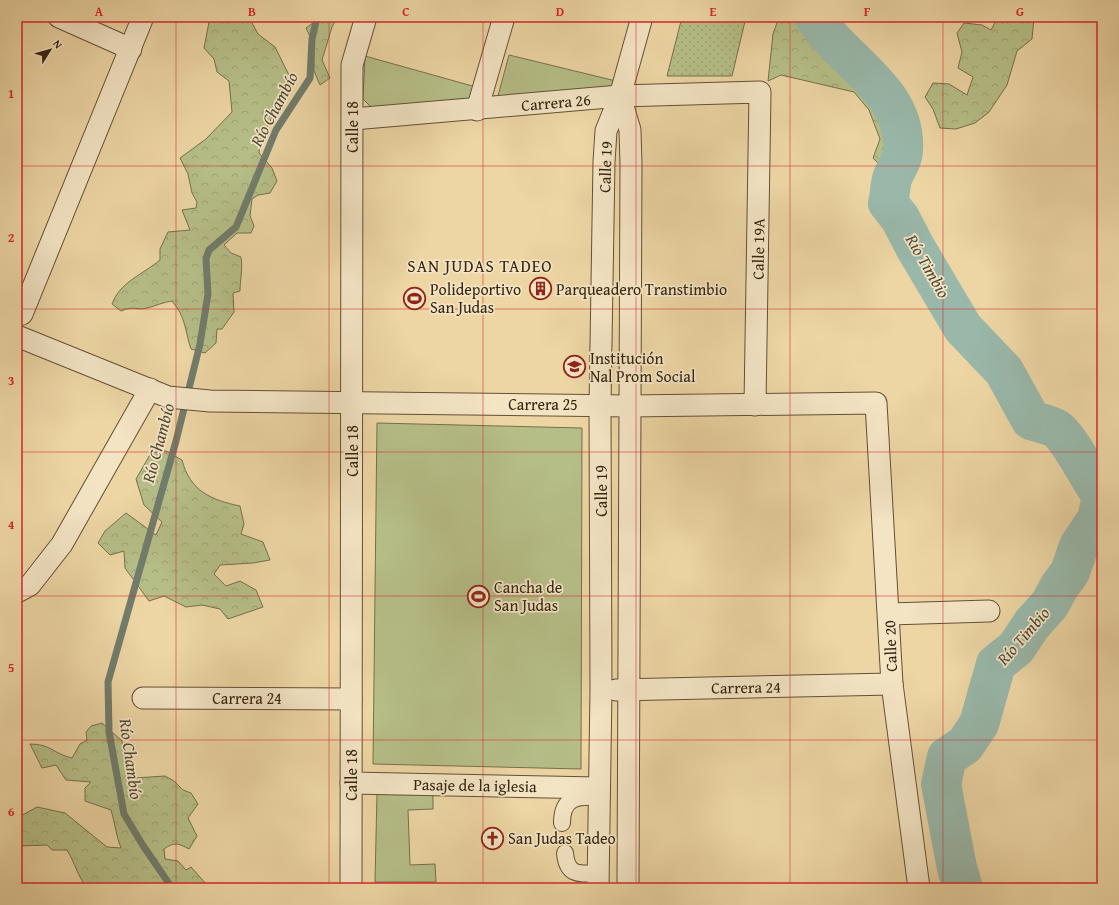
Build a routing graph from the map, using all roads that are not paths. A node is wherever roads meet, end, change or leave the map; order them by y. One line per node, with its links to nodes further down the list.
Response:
1 (60, 17): 6 (street)
2 (143, 17): 6 (street)
3 (366, 17): 10 (street, Calle 18)
4 (504, 17): 9 (street)
5 (642, 17): 8 (street, Calle 19)
6 (131, 48): 11 (street)
7 (760, 92): 8 (street, Carrera 26); 18 (street, Calle 19A)
8 (620, 96): 9 (street, Carrera 26); 16 (street, Calle 19); 17 (street, Calle 19)
9 (477, 110): 10 (street, Carrera 26)
10 (353, 119): 14 (street, Calle 18)
11 (22, 314)
12 (17, 336): 13 (street)
13 (159, 393): 14 (street, Carrera 25); 19 (street)
14 (352, 403): 16 (street, Carrera 25); 26 (street, Calle 18)
15 (876, 403): 18 (street, Carrera 25); 21 (street, Calle 20)
16 (600, 405): 17 (street, Carrera 25); 23 (street, Calle 19)
17 (629, 406): 18 (street, Carrera 25); 24 (street, Calle 19)
18 (755, 406)
19 (17, 592)
20 (989, 612): 21 (street)
21 (889, 614): 22 (street, Calle 20)
22 (892, 684): 24 (street, Carrera 24); 34 (street, Calle 20)
23 (601, 690): 24 (street, Carrera 24); 28 (street, Calle 19)
24 (629, 690): 33 (street, Calle 19)
25 (143, 698): 26 (street, Carrera 24)
26 (351, 699): 27 (street, Calle 18)
27 (351, 783): 28 (street, Pasaje de la iglesia); 32 (street, Calle 18)
28 (599, 792): 29 (street); 31 (street, Calle 19)
29 (562, 824)
30 (565, 853): 31 (street)
31 (598, 881)
32 (352, 888)
33 (628, 888)
34 (919, 888)

